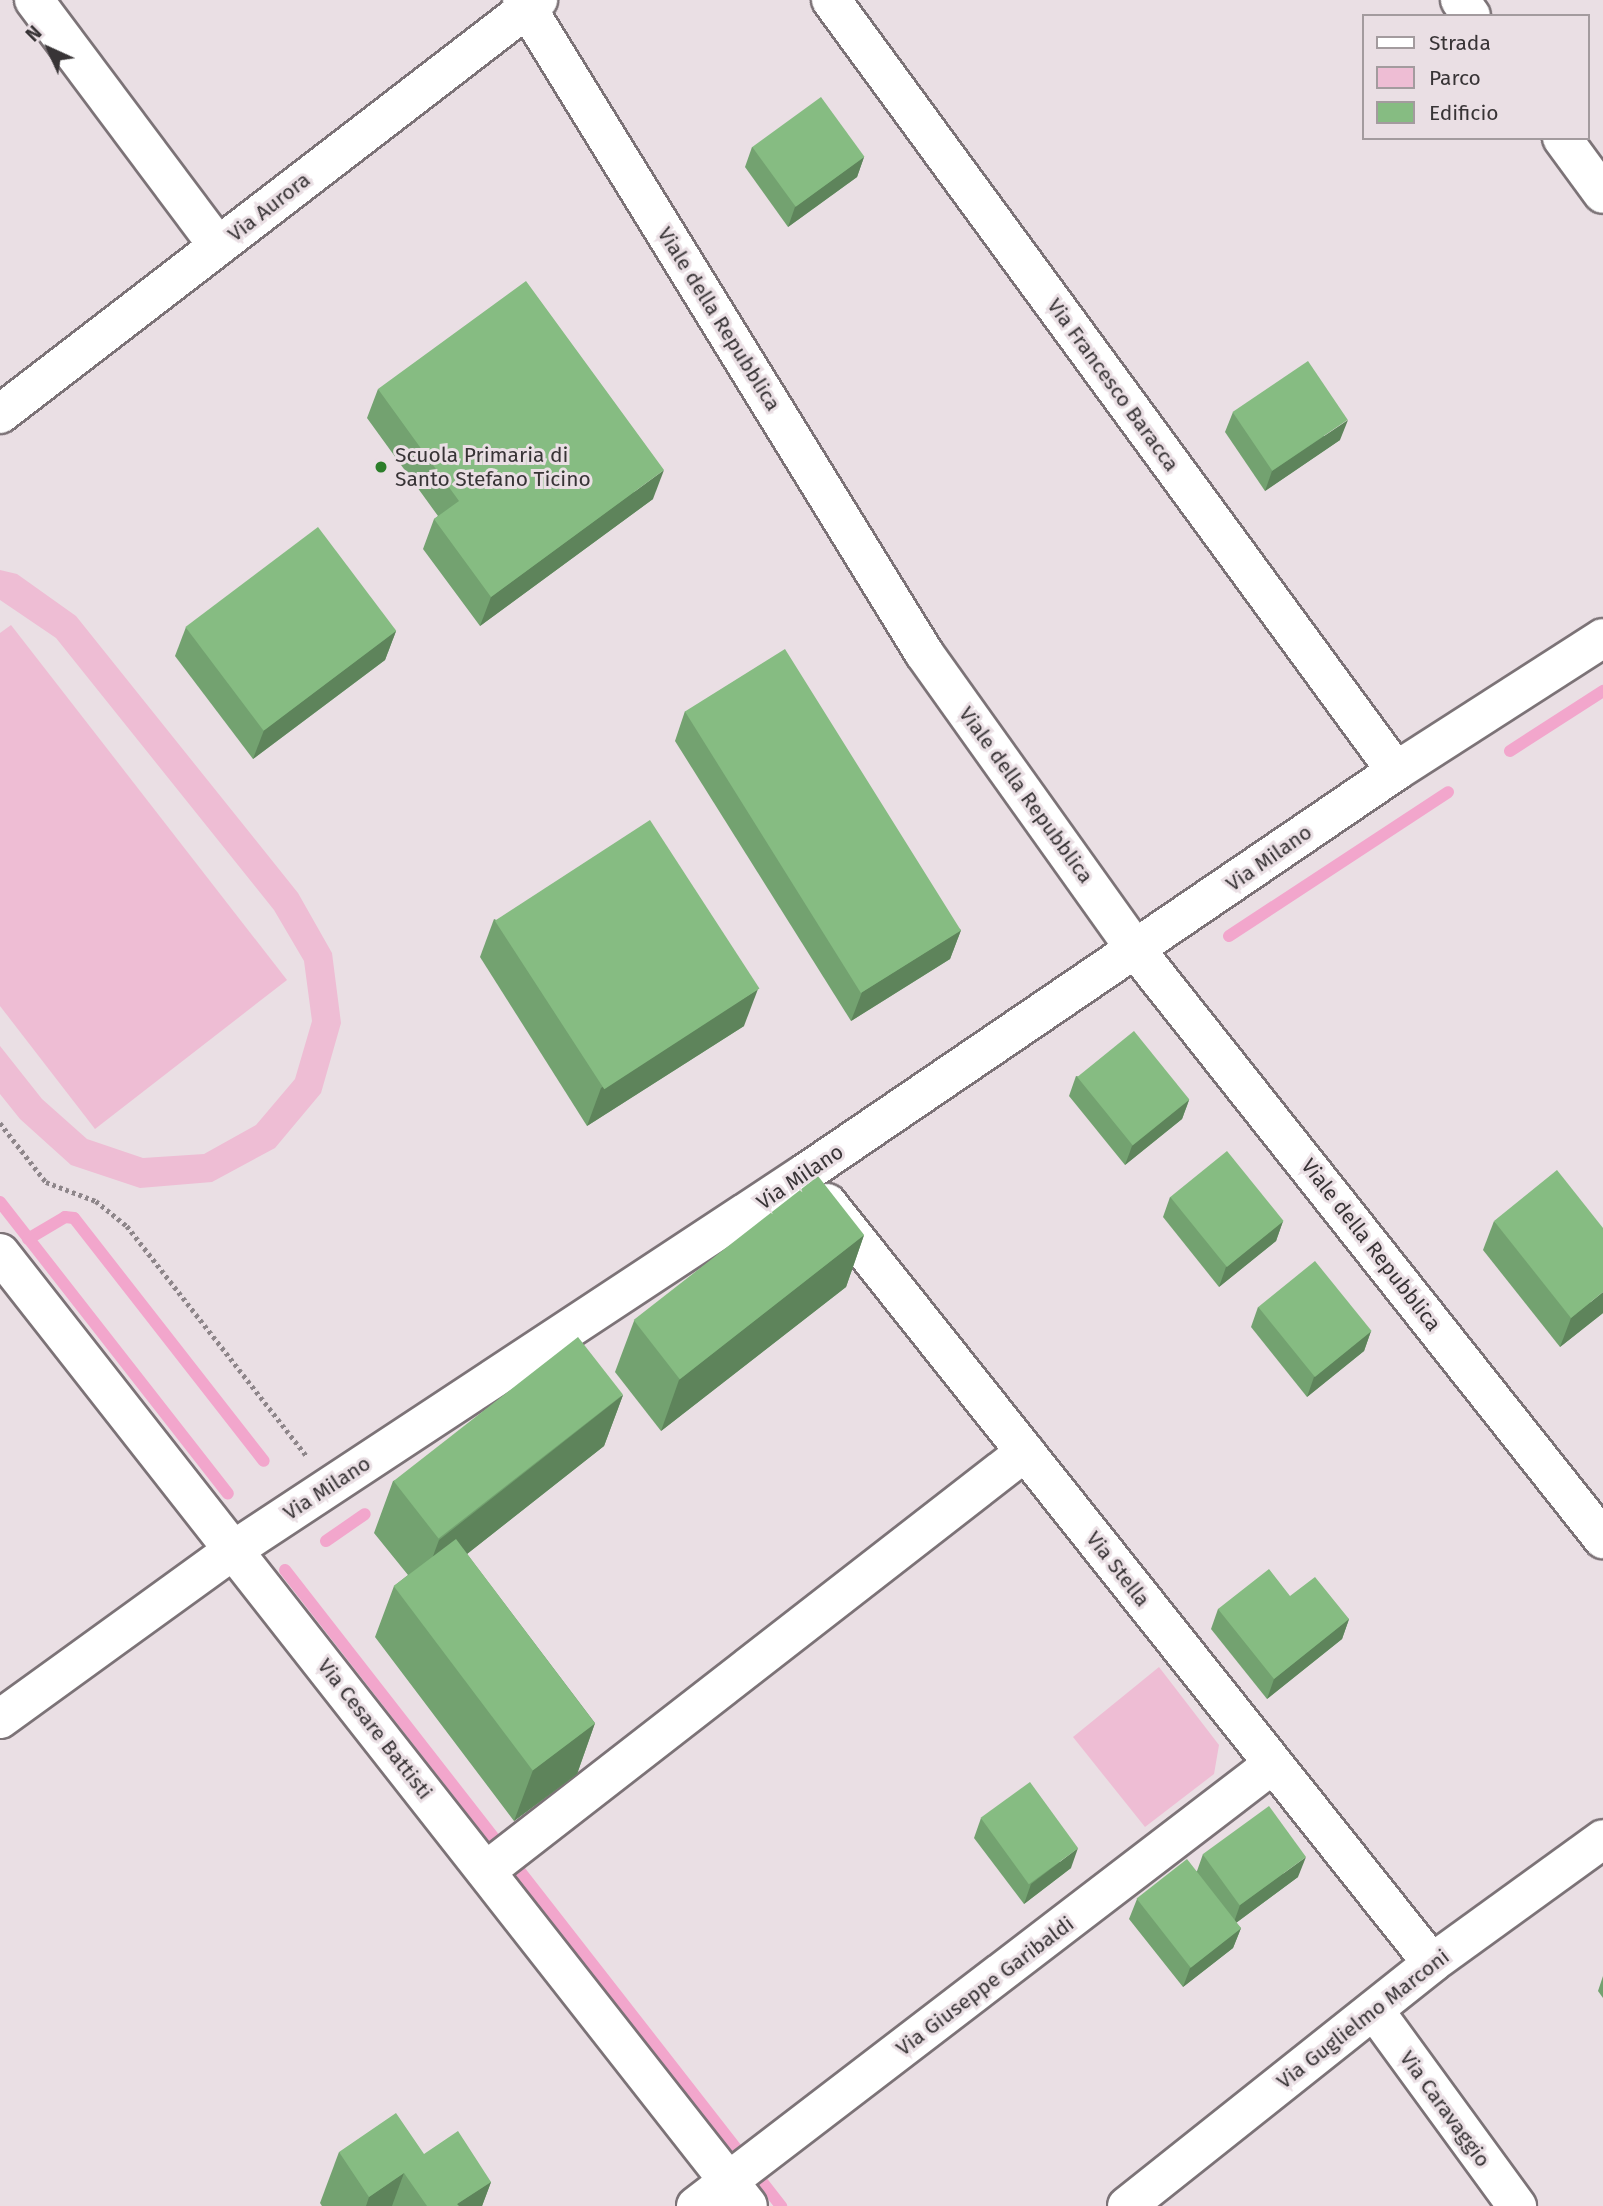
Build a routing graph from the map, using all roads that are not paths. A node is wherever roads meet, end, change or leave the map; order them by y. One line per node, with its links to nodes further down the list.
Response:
1 (34, 0): 6 (street)
2 (831, 0): 9 (street, Via Francesco Baracca)
3 (529, 2): 6 (street, Via Aurora); 10 (street, Viale della Repubblica)
4 (1563, 140): 5 (street)
5 (1603, 194)
6 (218, 246): 7 (street, Via Aurora)
7 (0, 414)
8 (1603, 638): 9 (street, Via Milano)
9 (1396, 771): 10 (street, Via Milano)
10 (1136, 950): 11 (street, Via Milano); 14 (street, Viale della Repubblica)
11 (804, 1174): 13 (street, Via Stella); 15 (street, Via Milano)
12 (0, 1253): 15 (street, Via Cesare Battisti)
13 (1025, 1452): 17 (street, Via Stella); 19 (street)
14 (1603, 1539)
15 (234, 1549): 16 (street, Via Milano); 19 (street, Via Cesare Battisti)
16 (0, 1719)
17 (1273, 1764): 20 (street, Via Stella); 22 (street, Via Giuseppe Garibaldi)
18 (1603, 1839): 20 (street, Via Guglielmo Marconi)
19 (500, 1860): 22 (street, Via Cesare Battisti)
20 (1432, 1963): 21 (street, Via Guglielmo Marconi)
21 (1374, 2010): 24 (street, Via Guglielmo Marconi); 25 (street, Via Caravaggio)
22 (743, 2181): 23 (street, Via Giuseppe Garibaldi)
23 (696, 2206)
24 (1127, 2206)
25 (1517, 2206)

